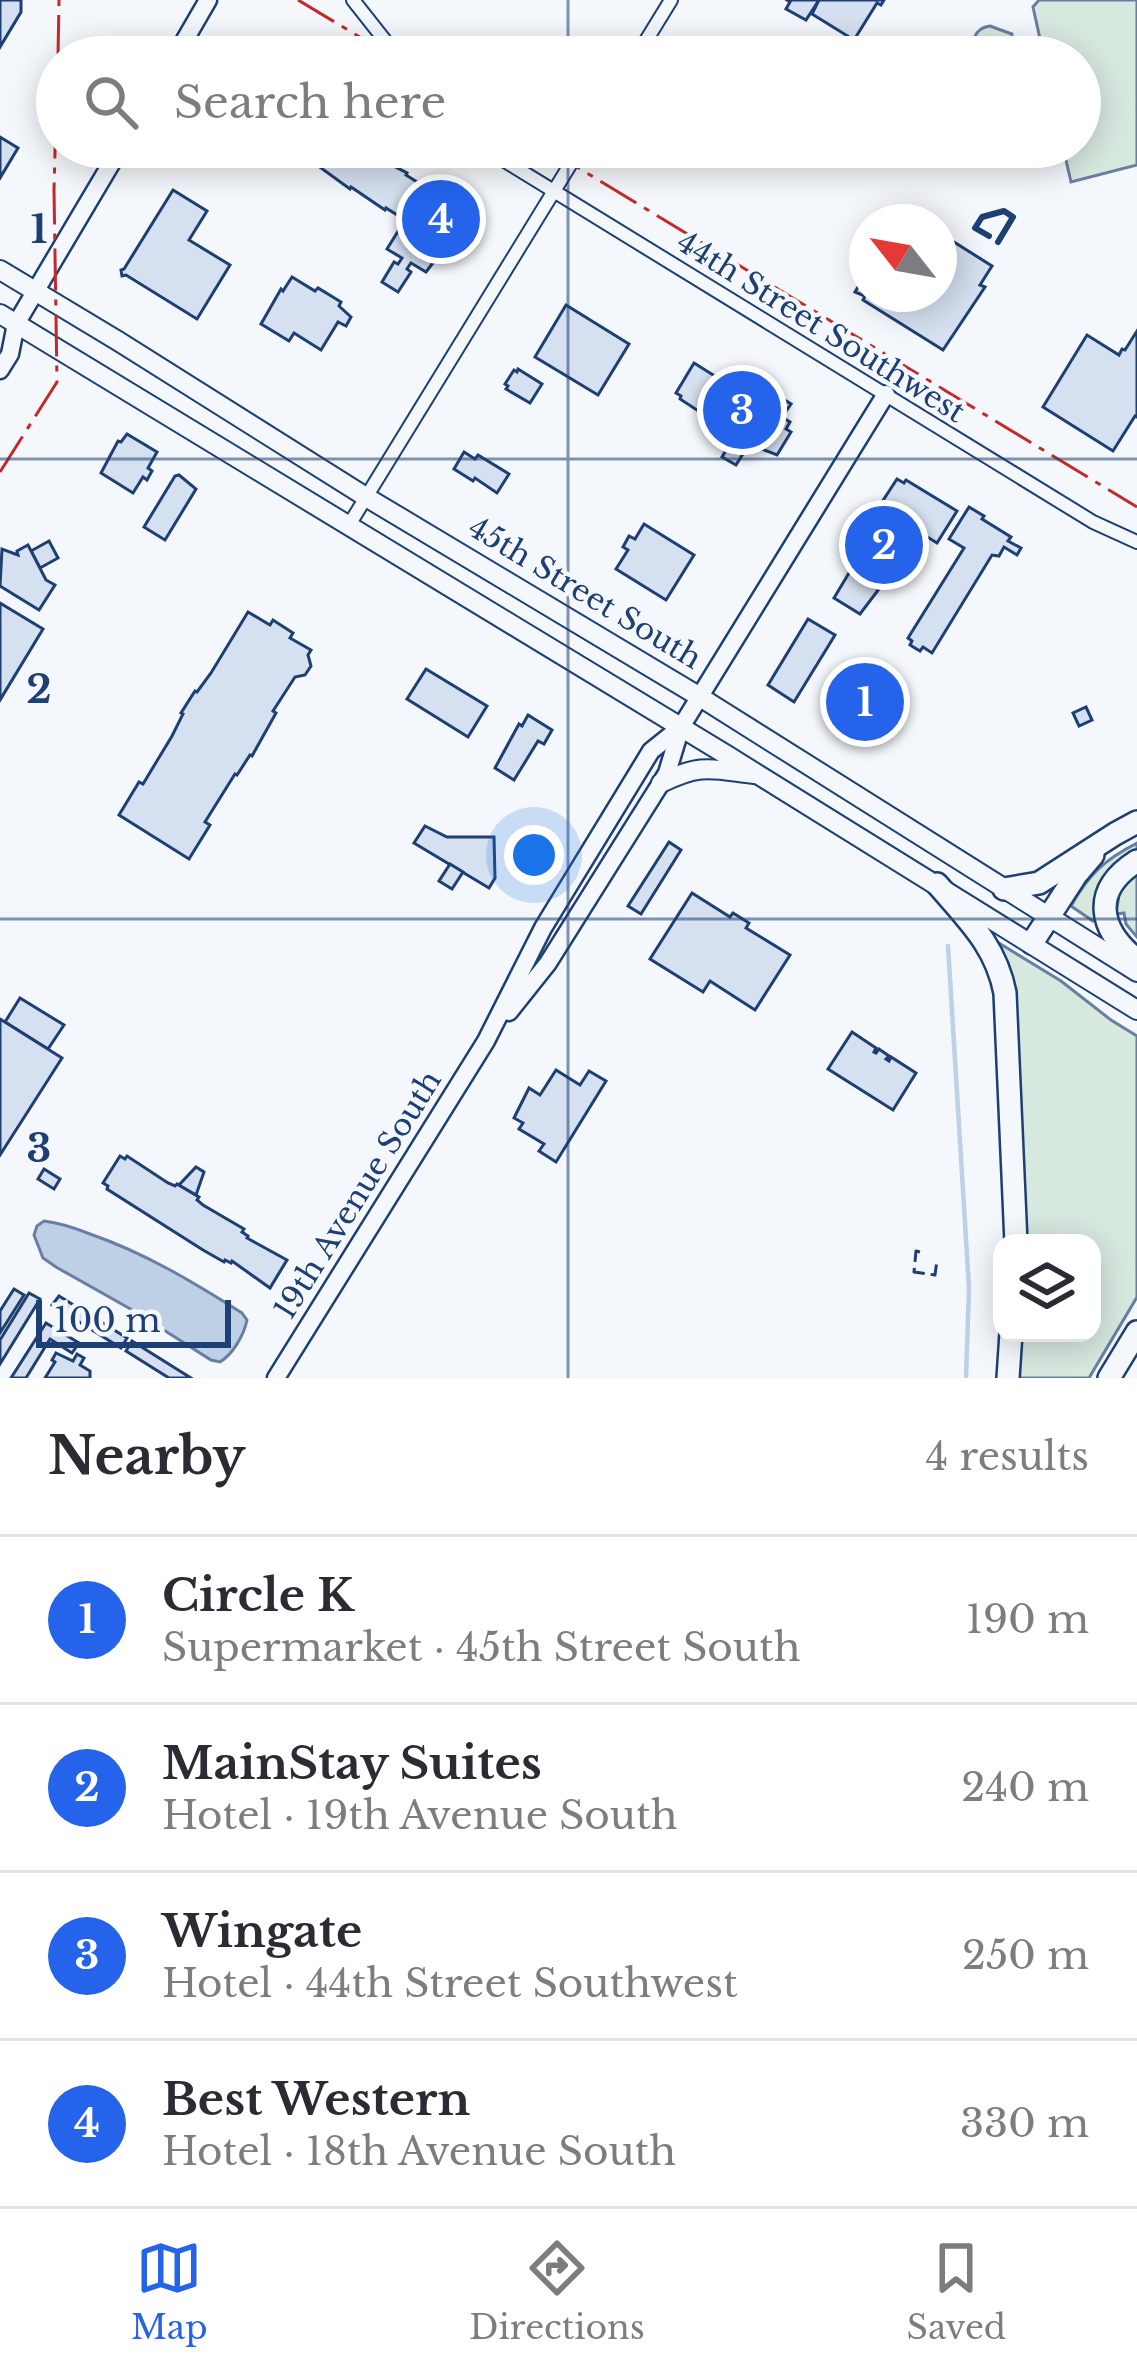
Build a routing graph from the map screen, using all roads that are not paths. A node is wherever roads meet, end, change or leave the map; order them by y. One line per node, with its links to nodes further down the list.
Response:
1 (208, 0): 4 (street)
2 (353, 0): 5 (street)
3 (671, 0): 6 (street)
4 (187, 36)
5 (381, 36)
6 (649, 36)
7 (109, 168): 12 (street)
8 (516, 168): 10 (street, 44th Street Southwest)
9 (568, 168): 10 (street)
10 (554, 191): 15 (street, 44th Street Southwest); 16 (street)
11 (0, 270): 12 (main road, 45th Street South)
12 (36, 291): 13 (street); 16 (main road, 45th Street South)
13 (5, 324): 14 (street); 17 (main road)
14 (0, 370)
15 (886, 394): 18 (street, 44th Street Southwest); 19 (street, 19th Avenue South)
16 (366, 497): 17 (street); 19 (main road, 45th Street South)
17 (349, 525): 20 (main road)
18 (1137, 542)
19 (700, 697): 20 (street, 19th Avenue South); 27 (main road, 45th Street South)
20 (681, 727): 21 (main road); 22 (street, 19th Avenue South); 33 (street, 19th Avenue South)
21 (760, 775): 22 (main road); 26 (main road)
22 (661, 783): 33 (street, 19th Avenue South)
23 (1137, 822): 24 (highway)
24 (1106, 841): 27 (highway); 28 (highway)
25 (1137, 861): 30 (highway)
26 (937, 884): 29 (main road); 34 (highway)
27 (1004, 889): 28 (main road, 45th Street South)
28 (1049, 916): 29 (highway); 31 (main road, 45th Street South)
29 (1032, 943): 32 (main road)
30 (1137, 960)
31 (1137, 972)
32 (1137, 1010)
33 (486, 1041): 37 (street, 19th Avenue South)
34 (1016, 1234)
35 (1137, 1331): 39 (highway)
36 (1010, 1342): 38 (highway)
37 (276, 1378)
38 (1008, 1378)
39 (1109, 1378)

